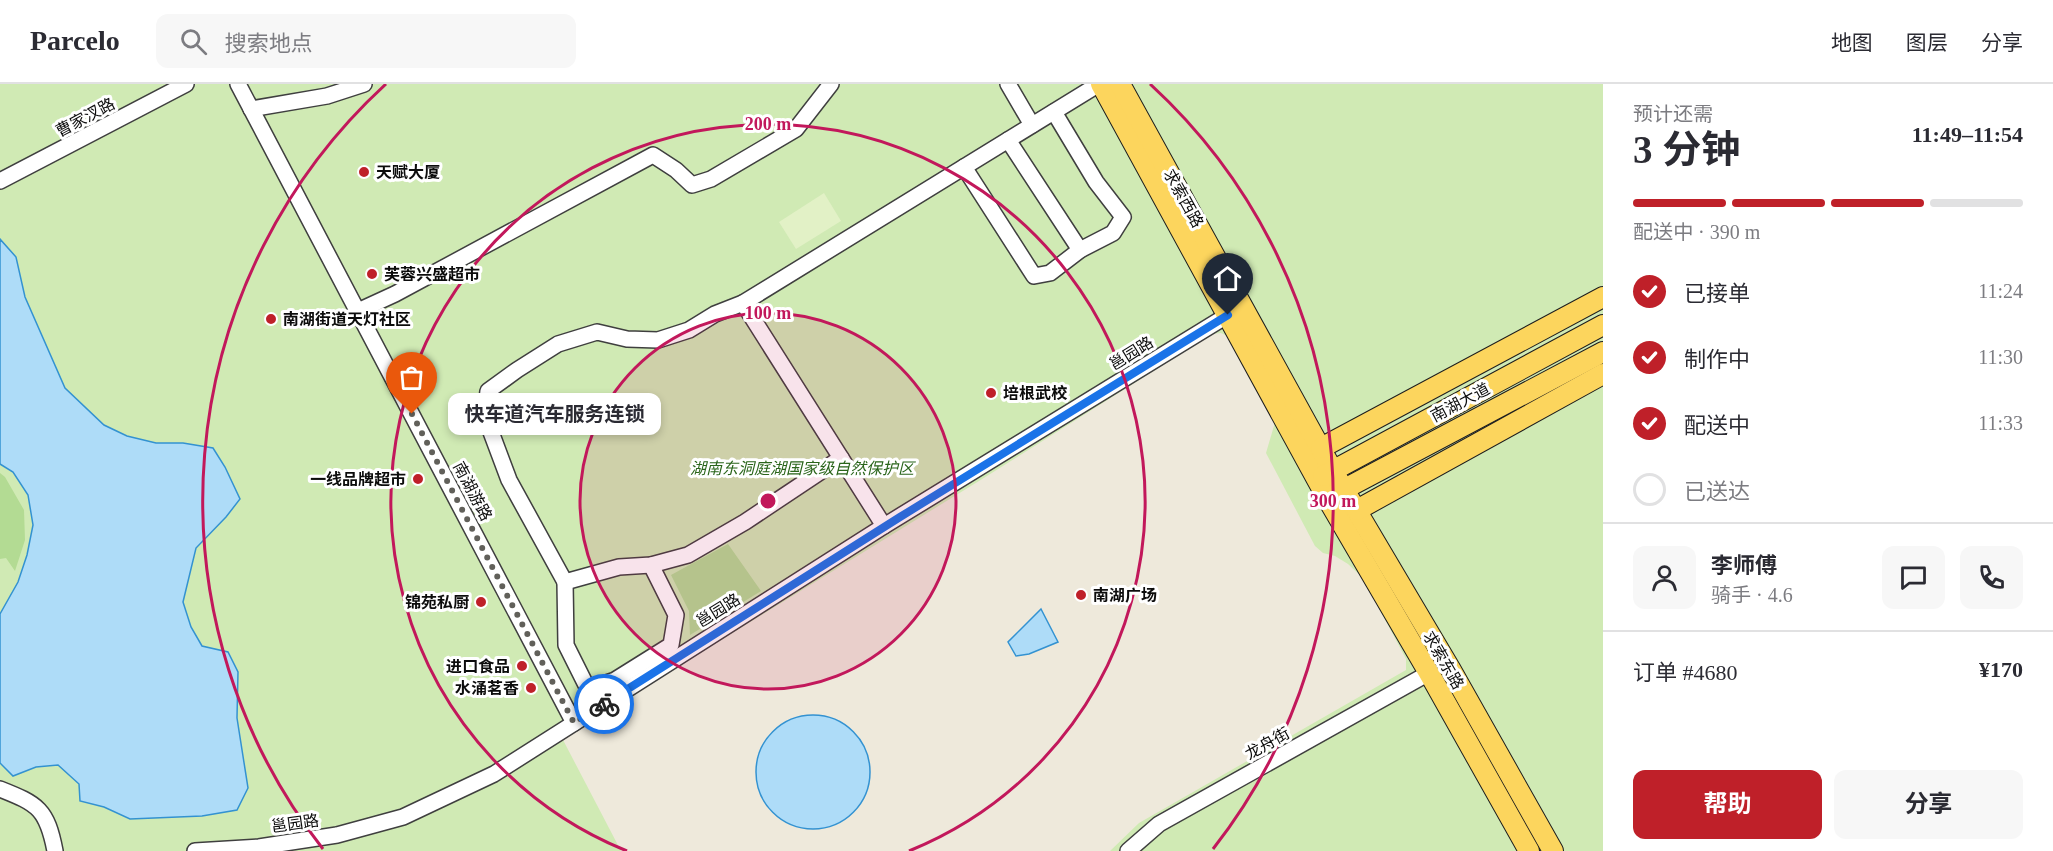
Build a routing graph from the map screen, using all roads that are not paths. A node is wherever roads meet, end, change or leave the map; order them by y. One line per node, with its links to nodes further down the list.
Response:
1 (186, 84): 13 (street, 曹家汊路)
2 (238, 84): 8 (street, 南湖游路)
3 (364, 84): 8 (street)
4 (831, 84): 17 (street)
5 (1008, 84): 10 (street)
6 (1100, 84): 9 (street); 18 (main road, 求索西路)
7 (1120, 84): 22 (main road, 求索西路)
8 (251, 109): 17 (street, 南湖游路)
9 (1054, 111): 10 (street); 14 (street)
10 (1032, 125): 11 (street)
11 (1008, 140): 12 (street); 14 (street)
12 (964, 167): 14 (street); 16 (street)
13 (0, 181)
14 (1080, 250)
15 (1603, 297): 22 (main road)
16 (743, 303): 23 (street); 30 (street)
17 (358, 311): 32 (street, 南湖游路)
18 (1228, 315): 24 (main road, 求索西路); 28 (street, 邕园路)
19 (1603, 325): 24 (main road, 南湖大道)
20 (1603, 352): 25 (main road, 南湖大道)
21 (1603, 374): 27 (main road)
22 (1321, 448): 24 (main road, 求索西路)
23 (841, 458): 28 (street); 29 (street)
24 (1325, 475): 25 (main road, 求索东路); 26 (main road, 求索东路)
25 (1345, 489): 26 (main road, 南湖大道); 27 (main road, 求索东路)
26 (1327, 498): 31 (main road, 求索东路)
27 (1357, 510): 38 (main road, 求索东路)
28 (884, 526): 32 (street, 邕园路)
29 (651, 565): 30 (street); 30 (street)
30 (565, 582)
31 (1429, 673): 36 (street, 龙舟街); 37 (main road, 求索东路)
32 (574, 723): 35 (street, 邕园路)
33 (0, 789): 34 (street)
34 (55, 851)
35 (195, 851)
36 (1128, 851)
37 (1529, 851)
38 (1553, 851)

